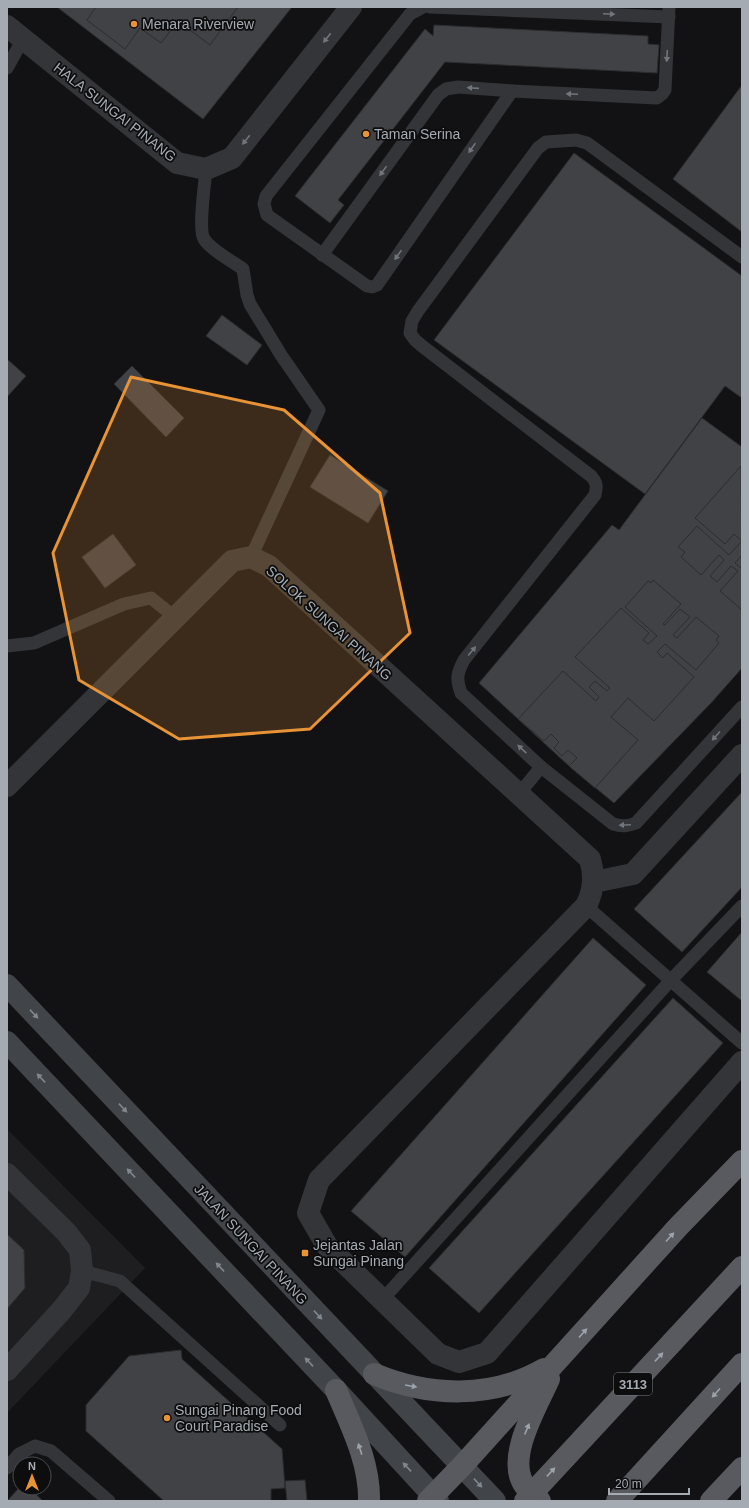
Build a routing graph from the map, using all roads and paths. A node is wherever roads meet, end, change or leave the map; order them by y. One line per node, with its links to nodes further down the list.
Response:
1 (351, 7): 8 (street, one-way to 8)
2 (423, 7): 9 (lane)
3 (430, 7): 4 (lane, one-way to 4)
4 (669, 12): 7 (lane, one-way to 7)
5 (15, 33): 6 (lane); 8 (street, HALA SUNGAI PINANG)
6 (7, 68)
7 (512, 91): 9 (lane, one-way to 9); 9 (lane, one-way to 9)
8 (206, 169): 11 (lane)
9 (322, 255)
10 (742, 257): 16 (lane, one-way to 10)
11 (251, 557): 12 (street, SOLOK SUNGAI PINANG); 18 (street, SOLOK SUNGAI PINANG)
12 (176, 618): 13 (lane); 17 (street, SOLOK SUNGAI PINANG)
13 (7, 646)
14 (742, 707): 16 (lane, one-way to 16)
15 (742, 755): 19 (street)
16 (541, 767): 18 (lane)
17 (7, 786)
18 (519, 794): 19 (street, SOLOK SUNGAI PINANG)
19 (594, 882): 20 (street)
20 (586, 906): 22 (lane); 31 (street)
21 (742, 906): 22 (lane)
22 (671, 980): 25 (lane); 31 (lane)
23 (7, 986): 35 (main road, JALAN SUNGAI PINANG, one-way to 35)
24 (7, 1042): 36 (main road, one-way to 24)
25 (742, 1043)
26 (742, 1062): 31 (street)
27 (742, 1161): 33 (highway, one-way to 27)
28 (7, 1174): 30 (street)
29 (742, 1267): 45 (highway, 3113, one-way to 29, bridge)
30 (82, 1271): 32 (street); 37 (lane)
31 (383, 1299)
32 (10, 1359)
33 (557, 1362): 35 (highway, one-way to 33); 38 (highway); 46 (highway, one-way to 33)
34 (742, 1364): 47 (highway, one-way to 47)
35 (374, 1374): 38 (main road, JALAN SUNGAI PINANG)
36 (336, 1390): 41 (main road, one-way to 36); 43 (highway, one-way to 36)
37 (280, 1425)
38 (462, 1466): 41 (highway); 44 (main road, JALAN SUNGAI PINANG, one-way to 44)
39 (7, 1468): 42 (lane)
40 (742, 1468): 48 (highway)
41 (433, 1499)
42 (109, 1501)
43 (369, 1501)
44 (495, 1501)
45 (525, 1501)
46 (540, 1501)
47 (617, 1501)
48 (711, 1501)

